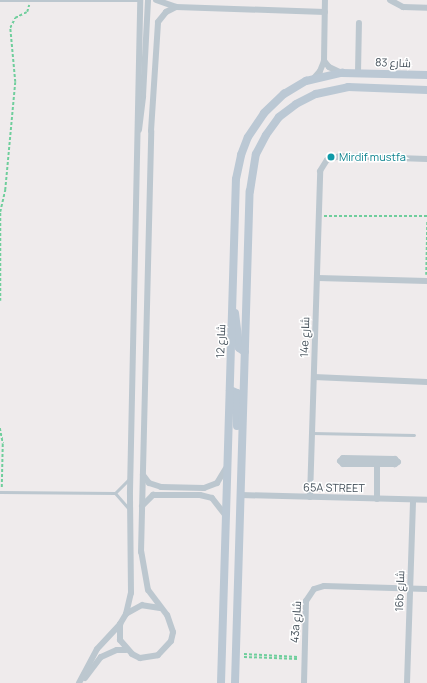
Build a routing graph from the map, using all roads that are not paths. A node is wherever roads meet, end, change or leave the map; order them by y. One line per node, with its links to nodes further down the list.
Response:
1 (0, 0): 2 (lane)
2 (140, 0): 17 (street)
3 (148, 0): 17 (street)
4 (156, 0): 7 (street)
5 (325, 0): 9 (street)
6 (390, 0): 8 (street)
7 (176, 7): 9 (street); 31 (street)
8 (427, 8)
9 (325, 12): 11 (street)
10 (358, 23): 13 (street)
11 (324, 61): 12 (street); 15 (street)
12 (342, 73): 13 (street, شارع 12); 15 (street, شارع 12)
13 (358, 73): 14 (street, شارع 83)
14 (427, 75)
15 (314, 78): 21 (street, شارع 12)
16 (427, 90): 22 (street)
17 (137, 141): 32 (street)
18 (427, 159): 19 (street, 14e شارع)
19 (318, 278): 20 (street); 23 (street, 14e شارع)
20 (427, 281)
21 (232, 309): 22 (street); 25 (street, شارع 12)
22 (245, 352): 28 (street)
23 (314, 377): 24 (street); 26 (street, 14e شارع)
24 (427, 382)
25 (230, 390): 28 (street); 29 (street, شارع 12)
26 (312, 433): 27 (lane); 36 (street, 14e شارع)
27 (414, 435)
28 (242, 446): 35 (street)
29 (228, 463): 31 (street); 42 (street, شارع 12)
30 (377, 464): 30 (street); 37 (street)
31 (143, 475): 40 (street)
32 (130, 477): 34 (lane); 41 (street)
33 (1, 492): 34 (lane)
34 (114, 493): 41 (lane)
35 (241, 495): 36 (street, 65A STREET); 52 (street)
36 (310, 497): 37 (street, 65A STREET)
37 (377, 499): 38 (street, 65A STREET)
38 (413, 500): 39 (street, 65A STREET); 43 (street, 16b شارع)
39 (427, 500)
40 (142, 506): 42 (street); 45 (street)
41 (130, 512): 46 (street)
42 (226, 517): 51 (street, شارع 12)
43 (410, 589): 44 (street); 53 (street, 43a شارع); 54 (street, 16b شارع)
44 (427, 589)
45 (160, 608): 46 (street); 48 (street)
46 (126, 614): 47 (street)
47 (120, 624): 48 (street); 49 (street)
48 (126, 650): 50 (street)
49 (79, 683)
50 (82, 683)
51 (221, 683)
52 (235, 683)
53 (304, 683)
54 (407, 683)

